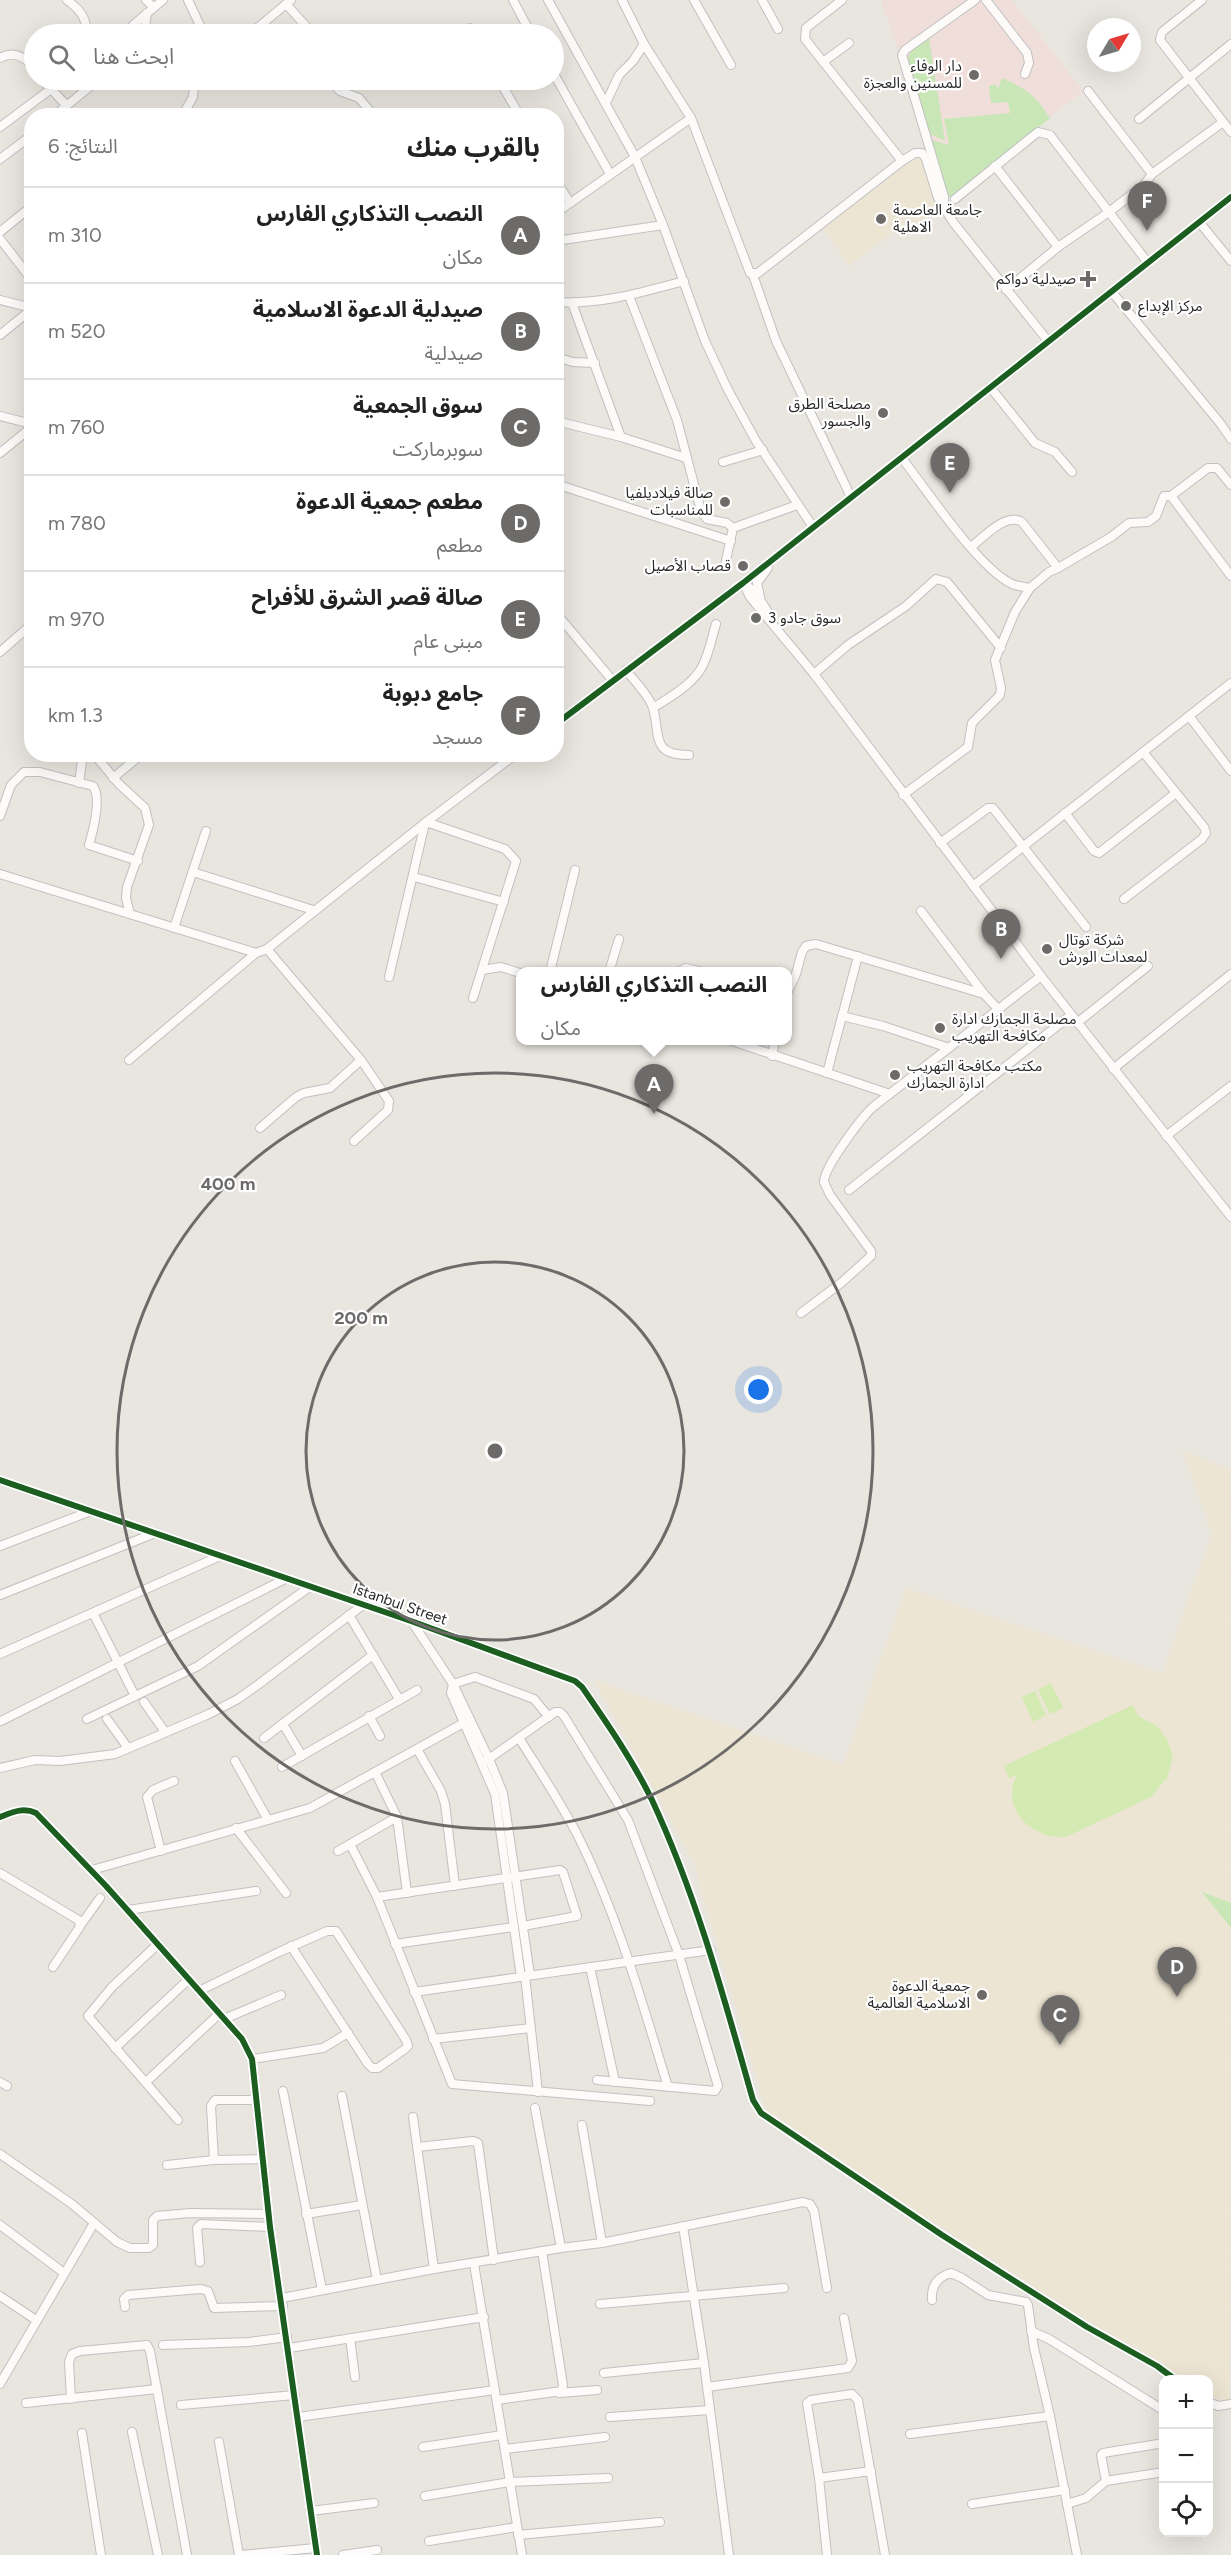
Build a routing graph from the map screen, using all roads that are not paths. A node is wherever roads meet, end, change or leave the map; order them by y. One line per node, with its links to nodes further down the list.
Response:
1 (67, 0): 16 (street)
2 (146, 0): 15 (street)
3 (163, 0): 15 (street)
4 (188, 0): 19 (street)
5 (513, 0): 22 (street)
6 (548, 0): 23 (street)
7 (622, 0): 27 (street)
8 (694, 0): 32 (street)
9 (762, 0): 25 (street)
10 (842, 0): 31 (street)
11 (975, 0): 68 (street)
12 (987, 0): 33 (street)
13 (1202, 0): 34 (street)
14 (289, 2): 20 (street); 21 (street)
15 (150, 10): 17 (street); 18 (street)
16 (85, 24)
17 (134, 24)
18 (146, 24)
19 (199, 24)
20 (262, 24)
21 (306, 24)
22 (523, 24)
23 (562, 24)
24 (564, 28): 43 (street)
25 (778, 29)
26 (849, 43): 31 (street)
27 (644, 44): 43 (street); 51 (street)
28 (1231, 44): 34 (street)
29 (0, 58): 30 (street)
30 (24, 59)
31 (823, 62): 59 (street)
32 (731, 65)
33 (1025, 74)
34 (1189, 78): 52 (street); 53 (street)
35 (49, 90): 45 (street)
36 (51, 90): 44 (street)
37 (85, 90): 44 (street)
38 (194, 90): 47 (street)
39 (340, 90): 48 (street)
40 (505, 90): 49 (street)
41 (563, 90): 61 (street)
42 (1088, 91): 62 (street)
43 (606, 103): 57 (street)
44 (66, 105): 46 (street)
45 (26, 108)
46 (63, 108)
47 (187, 108)
48 (365, 108)
49 (515, 108)
50 (24, 109): 54 (street)
51 (691, 118): 57 (street); 80 (street)
52 (1139, 118)
53 (1223, 122): 55 (street); 62 (street)
54 (0, 128)
55 (1231, 132)
56 (24, 141): 58 (street)
57 (635, 157): 61 (street); 72 (street)
58 (0, 159)
59 (902, 160): 68 (street); 80 (street)
60 (995, 166): 65 (street); 70 (street); 76 (street)
61 (610, 174): 66 (street)
62 (1152, 174): 70 (street)
63 (564, 193): 66 (street)
64 (1231, 197): 71 (street)
65 (955, 199)
66 (570, 203): 67 (street)
67 (564, 207)
68 (944, 207): 82 (street)
69 (24, 212): 73 (street)
70 (1109, 212): 76 (street); 78 (street)
71 (1200, 223): 77 (street); 78 (street)
72 (663, 225): 75 (street); 81 (street)
73 (0, 232)
74 (0, 238): 79 (street)
75 (564, 240)
76 (1058, 247): 82 (street)
77 (1231, 261)
78 (1148, 264): 83 (street)
79 (24, 270)
80 (753, 274): 110 (street)
81 (684, 281): 84 (street); 101 (street)
82 (1006, 290): 91 (street)
83 (1112, 292): 91 (street); 100 (street)
84 (628, 296): 87 (street); 104 (street)
85 (0, 300): 88 (street)
86 (564, 302): 87 (street)
87 (572, 303): 93 (street)
88 (24, 306)
89 (24, 314): 90 (street)
90 (0, 334)
91 (1048, 341): 94 (street)
92 (564, 359): 93 (street)
93 (596, 363): 99 (street)
94 (990, 387): 103 (street); 106 (street)
95 (0, 416): 96 (street)
96 (24, 423)
97 (564, 423): 99 (street)
98 (24, 432): 102 (street)
99 (621, 437): 104 (street)
100 (1231, 438)
101 (763, 450): 105 (street); 111 (street)
102 (0, 453)
103 (902, 457): 110 (street); 115 (street)
104 (686, 458): 113 (street)
105 (723, 462)
106 (1072, 472)
107 (1231, 485): 109 (street)
108 (564, 487): 114 (street)
109 (1171, 496): 118 (street); 119 (street)
110 (851, 497): 112 (street)
111 (797, 505): 112 (street); 113 (street)
112 (813, 527): 116 (street)
113 (732, 528): 114 (street)
114 (731, 541): 117 (street)
115 (971, 547): 118 (street); 121 (street)
116 (777, 556): 120 (street); 122 (street)
117 (725, 565)
118 (1058, 568): 121 (street)
119 (1231, 576)
120 (743, 583): 122 (street); 126 (street); 129 (street)
121 (1030, 588): 127 (street)
122 (761, 602): 126 (street)
123 (564, 623): 131 (street)
124 (716, 624): 133 (street)
125 (24, 631): 128 (street)
126 (783, 637): 130 (street)
127 (1001, 648): 130 (street); 146 (street)
128 (0, 652)
129 (626, 670): 131 (street); 133 (street)
130 (814, 674): 146 (street)
131 (613, 681): 135 (street)
132 (1231, 683): 134 (street)
133 (653, 708): 137 (street)
134 (1189, 716): 136 (street); 142 (street)
135 (564, 718)
136 (1143, 752): 145 (street); 147 (street)
137 (689, 755)
138 (81, 762): 144 (street)
139 (100, 762): 143 (street)
140 (132, 762): 143 (street)
141 (504, 762): 149 (street)
142 (1231, 771)
143 (113, 778): 153 (street)
144 (79, 783): 148 (street); 153 (street)
145 (1176, 793): 147 (street); 159 (street)
146 (903, 795): 151 (street)
147 (1065, 813): 152 (street)
148 (0, 816)
149 (425, 822): 157 (street); 160 (street); 161 (street)
150 (206, 831): 155 (street)
151 (940, 843): 152 (street); 158 (street)
152 (1022, 847): 158 (street); 164 (street)
153 (138, 861): 163 (street)
154 (575, 870): 173 (street)
155 (193, 872): 161 (street); 165 (street)
156 (0, 874): 163 (street)
157 (414, 877): 160 (street); 179 (street)
158 (973, 886): 178 (street)
159 (1124, 899)
160 (504, 902): 167 (street)
161 (313, 910): 168 (street)
162 (921, 911): 181 (street)
163 (130, 914): 165 (street)
164 (1086, 927)
165 (174, 928): 169 (street)
166 (619, 939): 174 (street)
167 (490, 945): 172 (street); 175 (street)
168 (267, 949): 169 (street); 192 (street)
169 (256, 953): 191 (street)
170 (858, 956): 180 (street); 181 (street); 185 (street)
171 (1148, 966): 186 (street)
172 (501, 967): 175 (street); 176 (street)
173 (551, 967)
174 (611, 967)
175 (482, 970): 182 (street)
176 (516, 972)
177 (1231, 974): 193 (street)
178 (1041, 975): 183 (street); 184 (street)
179 (388, 977)
180 (792, 982)
181 (984, 994): 183 (street)
182 (473, 998)
183 (998, 1009): 189 (street)
184 (1071, 1015): 186 (street); 200 (street)
185 (842, 1016): 189 (street); 194 (street)
186 (1077, 1023): 193 (street)
187 (740, 1045): 190 (street)
188 (774, 1045): 190 (street)
189 (949, 1048): 196 (street)
190 (772, 1056): 194 (street)
191 (129, 1060)
192 (361, 1060): 197 (street); 199 (street)
193 (1113, 1069): 198 (street)
194 (827, 1073): 196 (street)
195 (1231, 1086): 198 (street)
196 (890, 1094): 202 (street)
197 (260, 1128)
198 (1166, 1136): 201 (street)
199 (354, 1141)
200 (849, 1190)
201 (1231, 1216)
202 (801, 1313)
203 (0, 1480): 204 (street, Istanbul Street)
204 (91, 1511): 205 (street, Istanbul Street); 206 (street)
205 (155, 1533): 207 (street, Istanbul Street); 210 (street)
206 (0, 1546)
207 (220, 1556): 208 (street, Istanbul Street); 212 (street)
208 (287, 1578): 209 (street, Istanbul Street); 219 (street)
209 (311, 1586): 211 (street, Istanbul Street); 222 (street)
210 (0, 1595)
211 (364, 1604): 213 (street); 214 (street, Istanbul Street)
212 (93, 1613): 217 (street); 219 (street)
213 (349, 1615): 218 (street); 232 (street)
214 (411, 1621): 215 (street, Istanbul Street); 216 (street)
215 (440, 1631): 216 (street); 267 (street, Istanbul Street)
216 (430, 1648): 220 (street)
217 (0, 1654)
218 (373, 1654): 223 (street); 231 (street)
219 (118, 1663): 222 (street); 229 (street)
220 (453, 1684): 226 (street); 230 (street)
221 (417, 1689): 223 (street)
222 (135, 1696): 227 (street)
223 (399, 1699): 225 (street)
224 (144, 1702): 232 (street)
225 (369, 1716): 233 (street); 238 (street)
226 (549, 1717): 235 (street); 268 (street)
227 (87, 1719)
228 (107, 1719): 236 (street)
229 (1, 1721)
230 (467, 1721): 237 (street); 240 (street)
231 (283, 1724): 234 (street); 238 (street)
232 (165, 1732): 236 (street)
233 (380, 1736)
234 (264, 1738)
235 (519, 1738): 240 (street); 269 (street)
236 (128, 1748): 242 (street)
237 (417, 1749): 243 (street); 255 (street)
238 (302, 1756): 241 (street)
239 (235, 1761): 247 (street)
240 (486, 1761): 254 (street)
241 (282, 1767)
242 (0, 1768)
243 (375, 1772): 246 (street); 247 (street)
244 (174, 1781): 250 (street)
245 (0, 1817): 252 (street)
246 (397, 1817): 249 (street); 258 (street)
247 (268, 1820): 248 (street)
248 (236, 1828): 250 (street); 257 (street)
249 (350, 1844): 251 (street); 260 (street)
250 (161, 1851): 252 (street)
251 (338, 1851)
252 (92, 1870): 261 (street)
253 (0, 1873): 263 (street)
254 (512, 1877): 255 (street); 262 (street); 262 (street)
255 (455, 1886): 258 (street)
256 (256, 1891): 261 (street)
257 (286, 1893)
258 (407, 1893): 260 (street)
259 (100, 1898): 263 (street)
260 (377, 1898): 264 (street)
261 (128, 1910): 265 (street)
262 (519, 1927): 264 (street); 272 (street)
263 (79, 1928): 270 (street)
264 (395, 1944): 275 (street)
265 (157, 1945): 273 (street); 281 (street)
266 (291, 1946): 274 (street); 279 (street); 279 (street)
267 (711, 1950): 268 (street); 338 (street, Istanbul Street)
268 (680, 1955): 269 (street); 286 (street)
269 (630, 1962): 271 (street); 286 (street)
270 (52, 1967)
271 (590, 1967): 272 (street); 285 (street)
272 (526, 1976): 275 (street); 278 (street)
273 (188, 1980): 274 (street); 281 (street)
274 (199, 1991): 277 (street)
275 (414, 1992): 280 (street)
276 (281, 1995): 277 (street)
277 (221, 2017): 282 (street); 284 (street)
278 (531, 2028): 280 (street); 288 (street)
279 (348, 2033): 282 (street)
280 (433, 2039): 288 (street)
281 (115, 2048): 284 (street)
282 (252, 2059): 290 (street)
283 (597, 2080): 285 (street)
284 (146, 2082): 294 (street)
285 (615, 2082): 286 (street)
286 (668, 2087)
287 (283, 2091): 303 (street)
288 (538, 2092): 291 (street)
289 (342, 2096): 301 (street)
290 (256, 2100): 298 (street); 299 (street)
291 (650, 2101)
292 (535, 2108): 309 (street)
293 (413, 2117): 296 (street)
294 (178, 2120)
295 (582, 2125): 308 (street)
296 (418, 2147): 311 (street); 314 (street)
297 (0, 2154): 304 (street)
298 (263, 2159): 299 (street); 302 (street)
299 (214, 2160): 300 (street)
300 (167, 2165)
301 (362, 2205): 303 (street); 316 (street)
302 (269, 2214): 304 (street); 306 (street)
303 (306, 2214): 319 (street)
304 (94, 2223): 315 (street)
305 (0, 2224): 315 (street)
306 (270, 2226): 312 (street); 323 (street)
307 (682, 2226): 308 (street); 318 (street); 320 (street)
308 (602, 2243): 309 (street)
309 (561, 2248): 310 (street)
310 (542, 2251): 311 (street); 345 (street)
311 (494, 2260): 313 (street)
312 (200, 2262)
313 (474, 2264): 314 (street); 326 (street)
314 (434, 2269): 316 (street)
315 (64, 2273): 328 (street)
316 (377, 2280): 319 (street)
317 (783, 2288): 320 (street)
318 (827, 2288)
319 (322, 2290): 323 (street)
320 (693, 2295): 324 (street); 335 (street)
321 (0, 2296): 328 (street)
322 (932, 2300): 329 (street)
323 (282, 2302): 325 (street); 330 (street)
324 (600, 2304)
325 (125, 2307)
326 (484, 2317): 331 (street); 343 (street)
327 (844, 2318): 341 (street)
328 (36, 2320): 336 (street)
329 (1031, 2331): 353 (street); 355 (street)
330 (287, 2337): 332 (street); 333 (street)
331 (350, 2338): 333 (street); 339 (street)
332 (163, 2345)
333 (289, 2348): 346 (street)
334 (0, 2361): 336 (street)
335 (704, 2363): 337 (street); 341 (street)
336 (9, 2368): 340 (street)
337 (604, 2373)
338 (1170, 2375)
339 (355, 2377)
340 (0, 2384)
341 (707, 2387): 354 (street)
342 (157, 2389): 347 (street); 347 (street); 386 (street)
343 (495, 2390): 348 (street); 356 (street)
344 (597, 2390): 345 (street)
345 (558, 2393): 348 (street)
346 (295, 2395): 352 (street); 356 (street)
347 (71, 2399): 349 (street)
348 (497, 2400): 361 (street)
349 (26, 2403)
350 (1213, 2404): 351 (street)
351 (1231, 2404)
352 (182, 2406)
353 (1159, 2407)
354 (710, 2410): 357 (street); 390 (street)
355 (1050, 2416): 360 (street); 373 (street)
356 (298, 2417): 378 (street)
357 (610, 2417)
358 (132, 2432): 385 (street)
359 (82, 2433): 384 (street)
360 (910, 2434)
361 (502, 2435): 365 (street); 366 (street)
362 (605, 2437): 366 (street)
363 (219, 2442): 387 (street)
364 (1159, 2444): 371 (street)
365 (423, 2447)
366 (505, 2449): 372 (street)
367 (871, 2471): 370 (street); 370 (street); 392 (street)
368 (1159, 2473): 371 (street)
369 (608, 2478): 372 (street)
370 (819, 2478): 391 (street)
371 (1106, 2481): 377 (street)
372 (510, 2482): 374 (street); 380 (street)
373 (1065, 2490): 376 (street); 377 (street)
374 (425, 2496)
375 (374, 2503): 378 (street)
376 (972, 2504)
377 (1067, 2504): 393 (street)
378 (311, 2511): 383 (street)
379 (660, 2522): 380 (street)
380 (518, 2531): 381 (street); 389 (street)
381 (429, 2541)
382 (377, 2550): 388 (street)
383 (317, 2551): 387 (street)
384 (101, 2555)
385 (159, 2555)
386 (187, 2555)
387 (245, 2555)
388 (343, 2555)
389 (522, 2555)
390 (729, 2555)
391 (827, 2555)
392 (885, 2555)
393 (1077, 2555)

